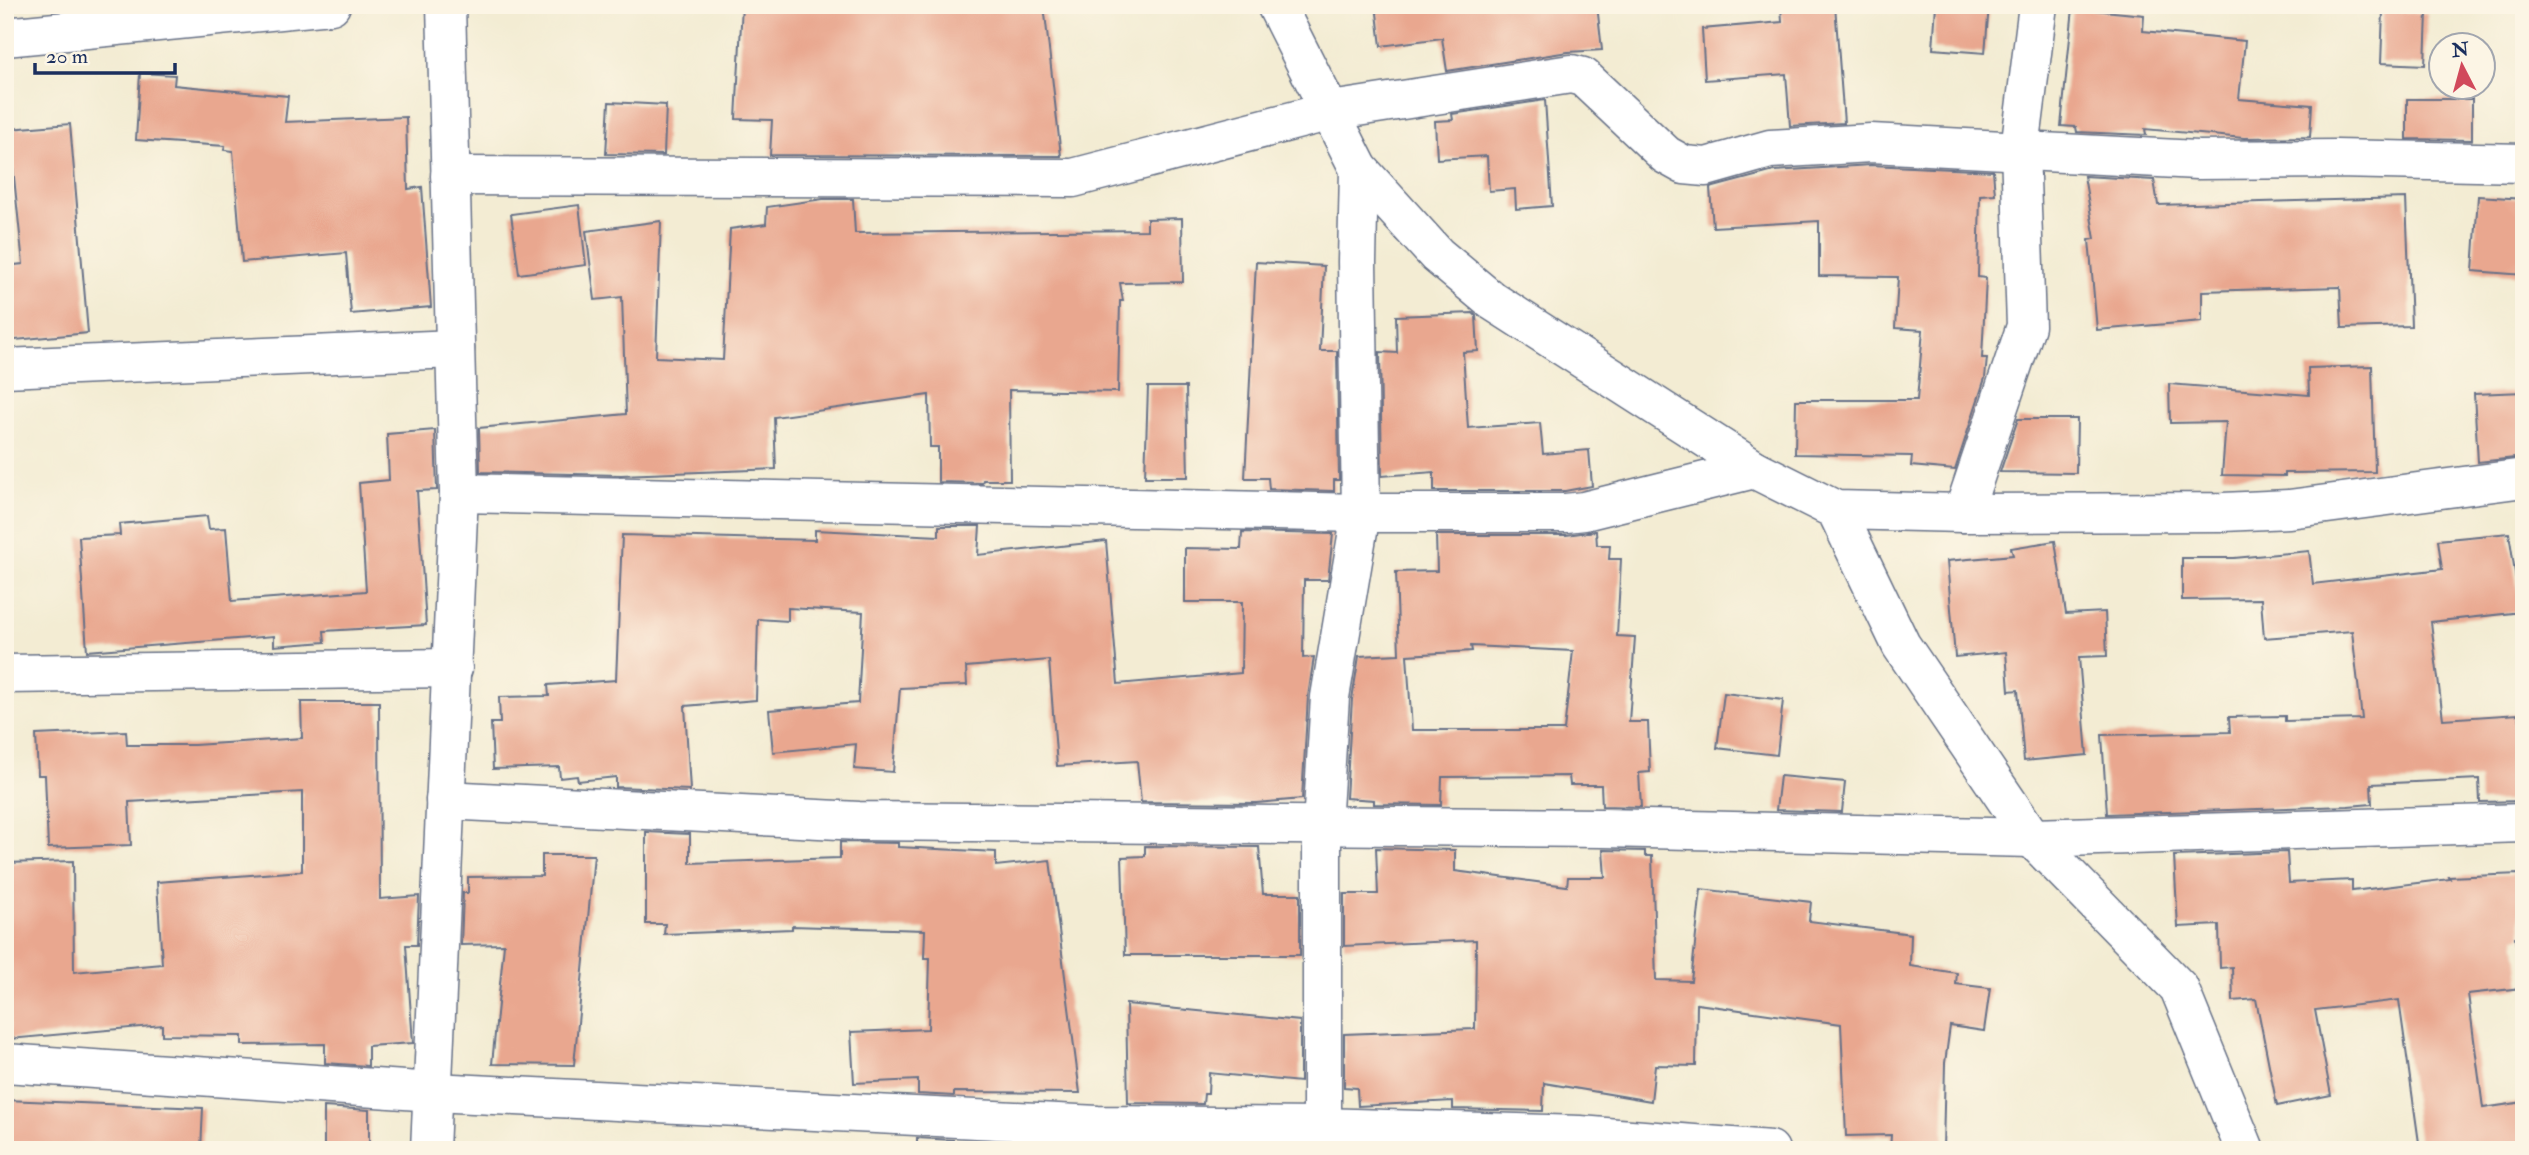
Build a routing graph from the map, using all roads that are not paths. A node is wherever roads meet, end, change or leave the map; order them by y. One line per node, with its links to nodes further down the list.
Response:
1 (331, 5): 5 (street)
2 (446, 5): 10 (street)
3 (1276, 5): 6 (street)
4 (2038, 5): 7 (street)
5 (5, 37)
6 (1331, 111): 7 (street); 9 (street); 10 (street)
7 (2020, 149): 8 (street); 18 (street)
8 (2524, 163)
9 (1359, 169): 13 (street); 17 (street)
10 (450, 176): 11 (street)
11 (455, 349): 12 (street); 15 (street)
12 (5, 368)
13 (1754, 469): 16 (street); 17 (street)
14 (2524, 478): 18 (street)
15 (459, 493): 17 (street); 19 (street)
16 (1836, 510): 18 (street); 24 (street)
17 (1361, 513): 23 (street)
18 (1963, 513)
19 (453, 668): 20 (street); 21 (street)
20 (5, 674)
21 (445, 800): 23 (street); 26 (street)
22 (2524, 823): 24 (street)
23 (1321, 826): 24 (street); 27 (street)
24 (2032, 838): 28 (street)
25 (5, 1063): 26 (street)
26 (434, 1092): 27 (street); 29 (street)
27 (1320, 1138): 30 (street)
28 (2236, 1149)
29 (430, 1150)
30 (1770, 1150)

